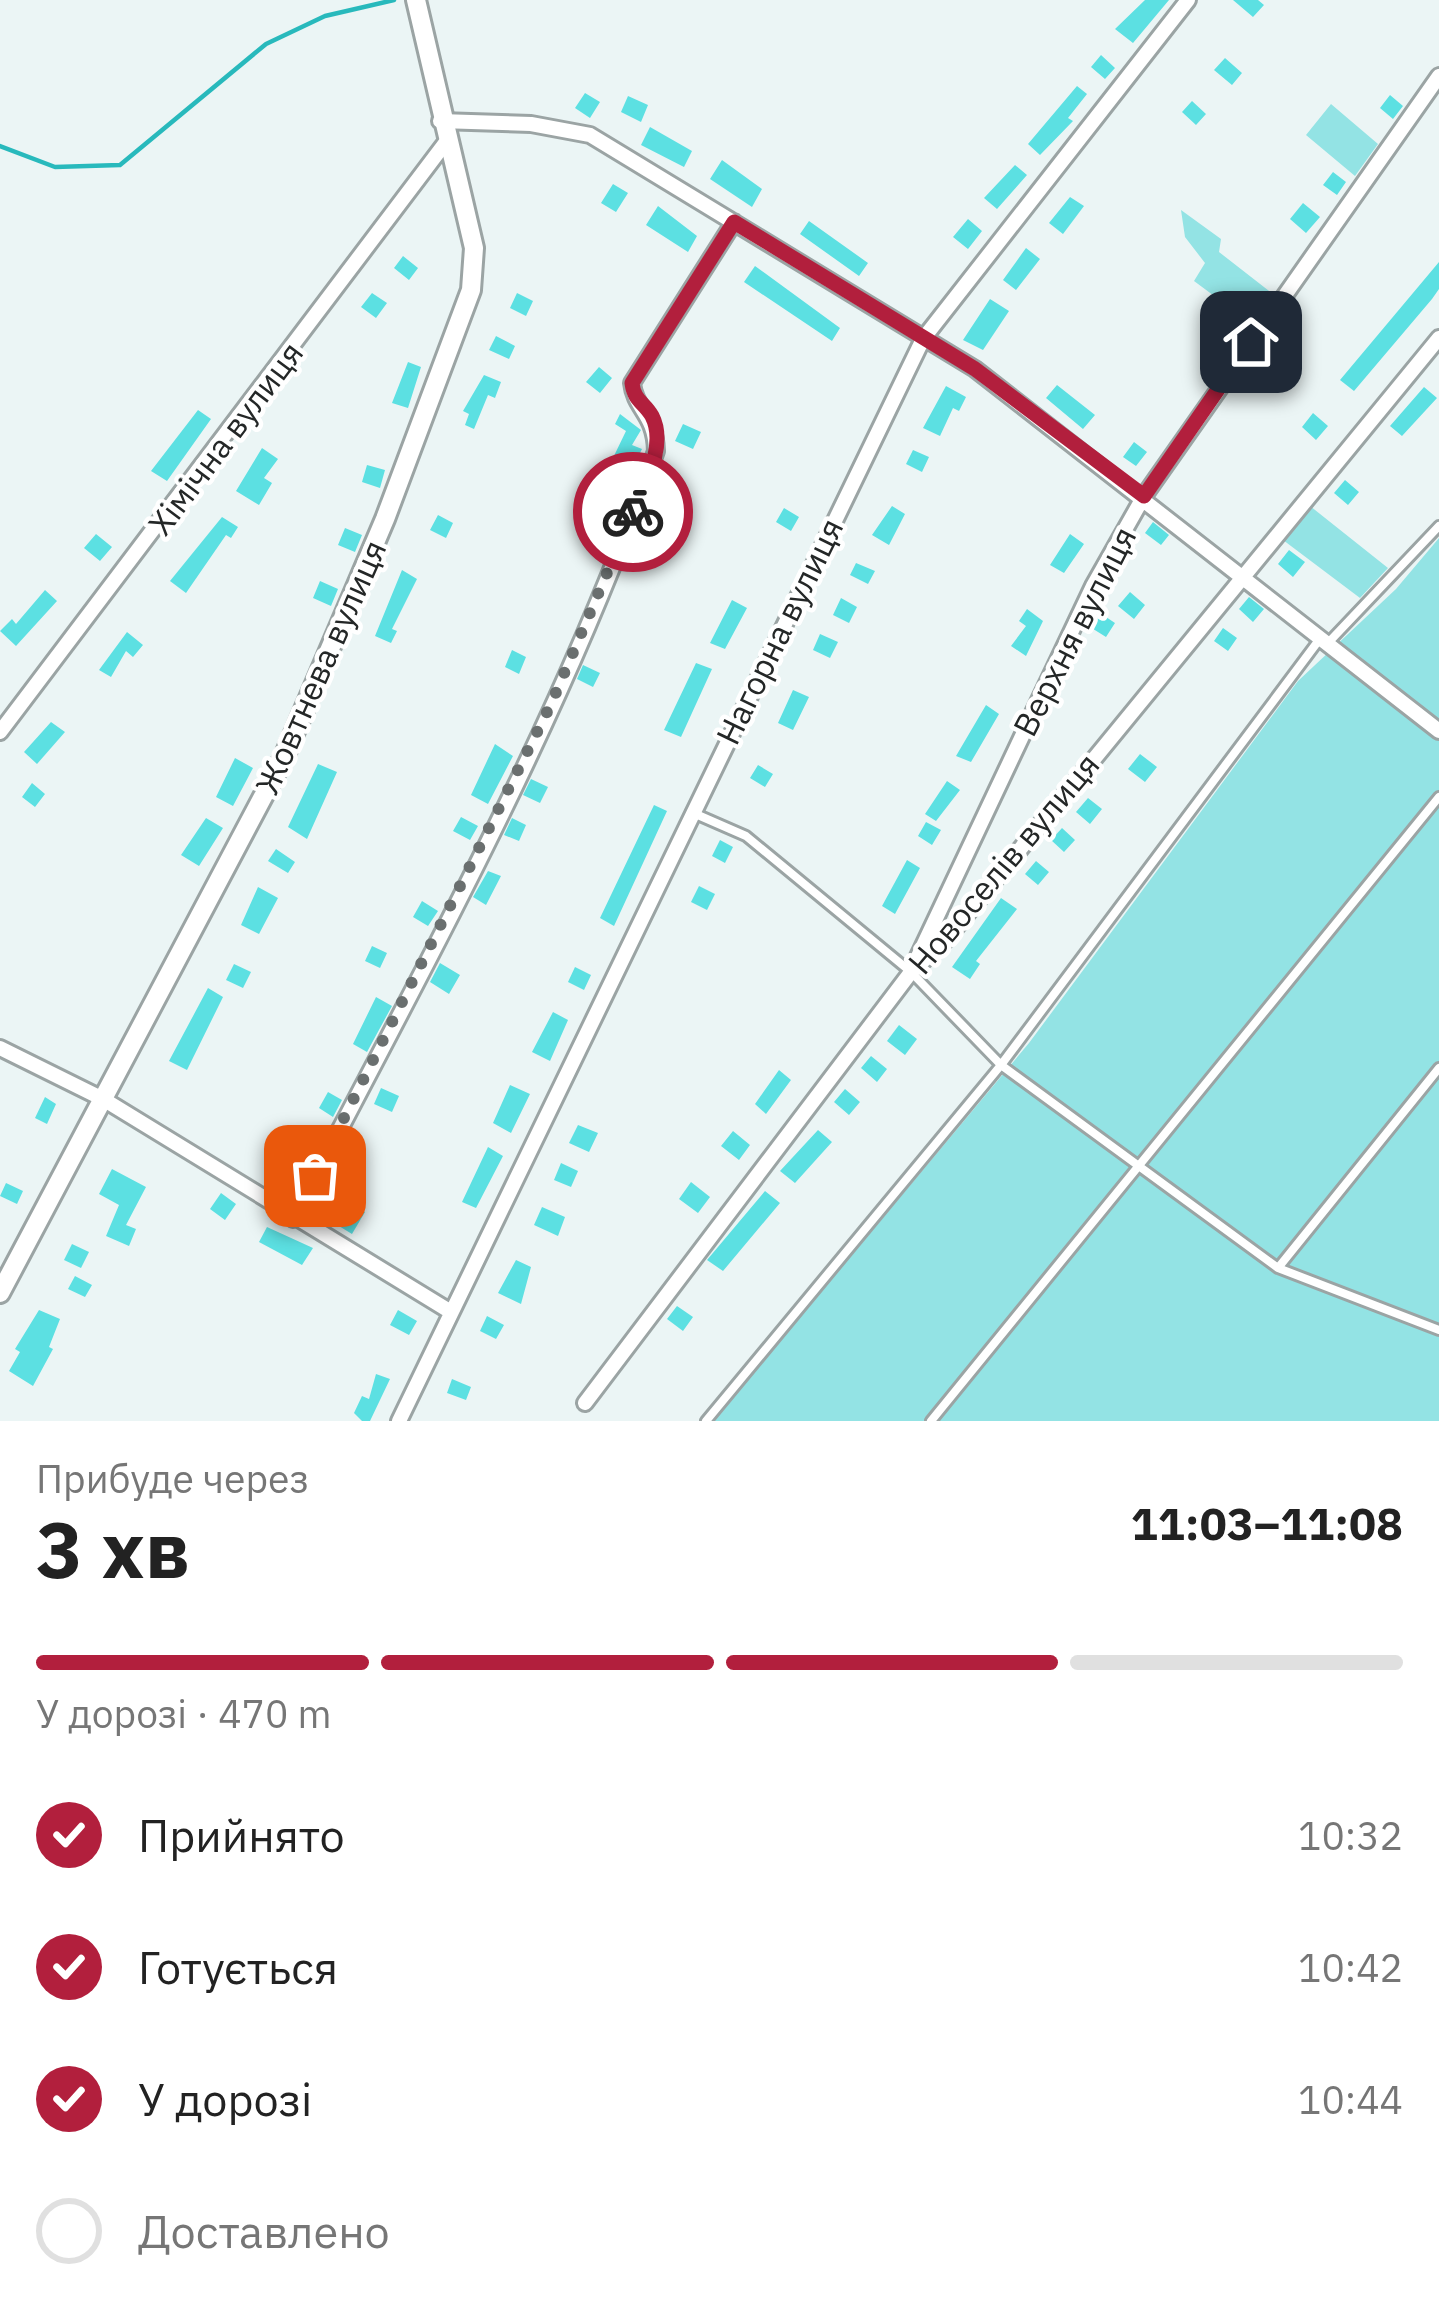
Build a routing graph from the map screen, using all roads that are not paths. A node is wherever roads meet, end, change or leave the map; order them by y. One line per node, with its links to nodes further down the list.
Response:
1 (1188, 0): 8 (street, Нагорна вулиця)
2 (416, 4): 4 (main road, Жовтнева вулиця)
3 (1439, 76): 9 (street, Верхня вулиця)
4 (440, 121): 5 (main road, Жовтнева вулиця); 6 (street)
5 (446, 142): 13 (street, Хімічна вулиця); 21 (main road, Жовтнева вулиця)
6 (734, 222): 8 (street); 23 (street)
7 (1439, 338): 11 (street, Новоселів вулиця)
8 (923, 339): 9 (street); 16 (street, Нагорна вулиця)
9 (1144, 496): 11 (street); 17 (street, Верхня вулиця)
10 (1439, 526): 12 (lane)
11 (1239, 575): 12 (street); 17 (street, Новоселів вулиця)
12 (1323, 641): 14 (street); 19 (lane)
13 (3, 725)
14 (1439, 731)
15 (1439, 797): 22 (lane)
16 (690, 811): 17 (lane); 26 (street, Нагорна вулиця)
17 (911, 971): 19 (lane); 28 (street, Новоселів вулиця)
18 (0, 1048): 21 (street)
19 (1001, 1065): 22 (lane); 30 (lane)
20 (1439, 1068): 24 (lane)
21 (103, 1099): 23 (street); 25 (main road, Жовтнева вулиця)
22 (1135, 1165): 24 (lane); 31 (lane)
23 (293, 1219): 26 (street)
24 (1278, 1268): 27 (lane)
25 (0, 1293)
26 (451, 1312): 29 (street, Нагорна вулиця)
27 (1439, 1330)
28 (585, 1403)
29 (399, 1421)
30 (706, 1421)
31 (931, 1421)

